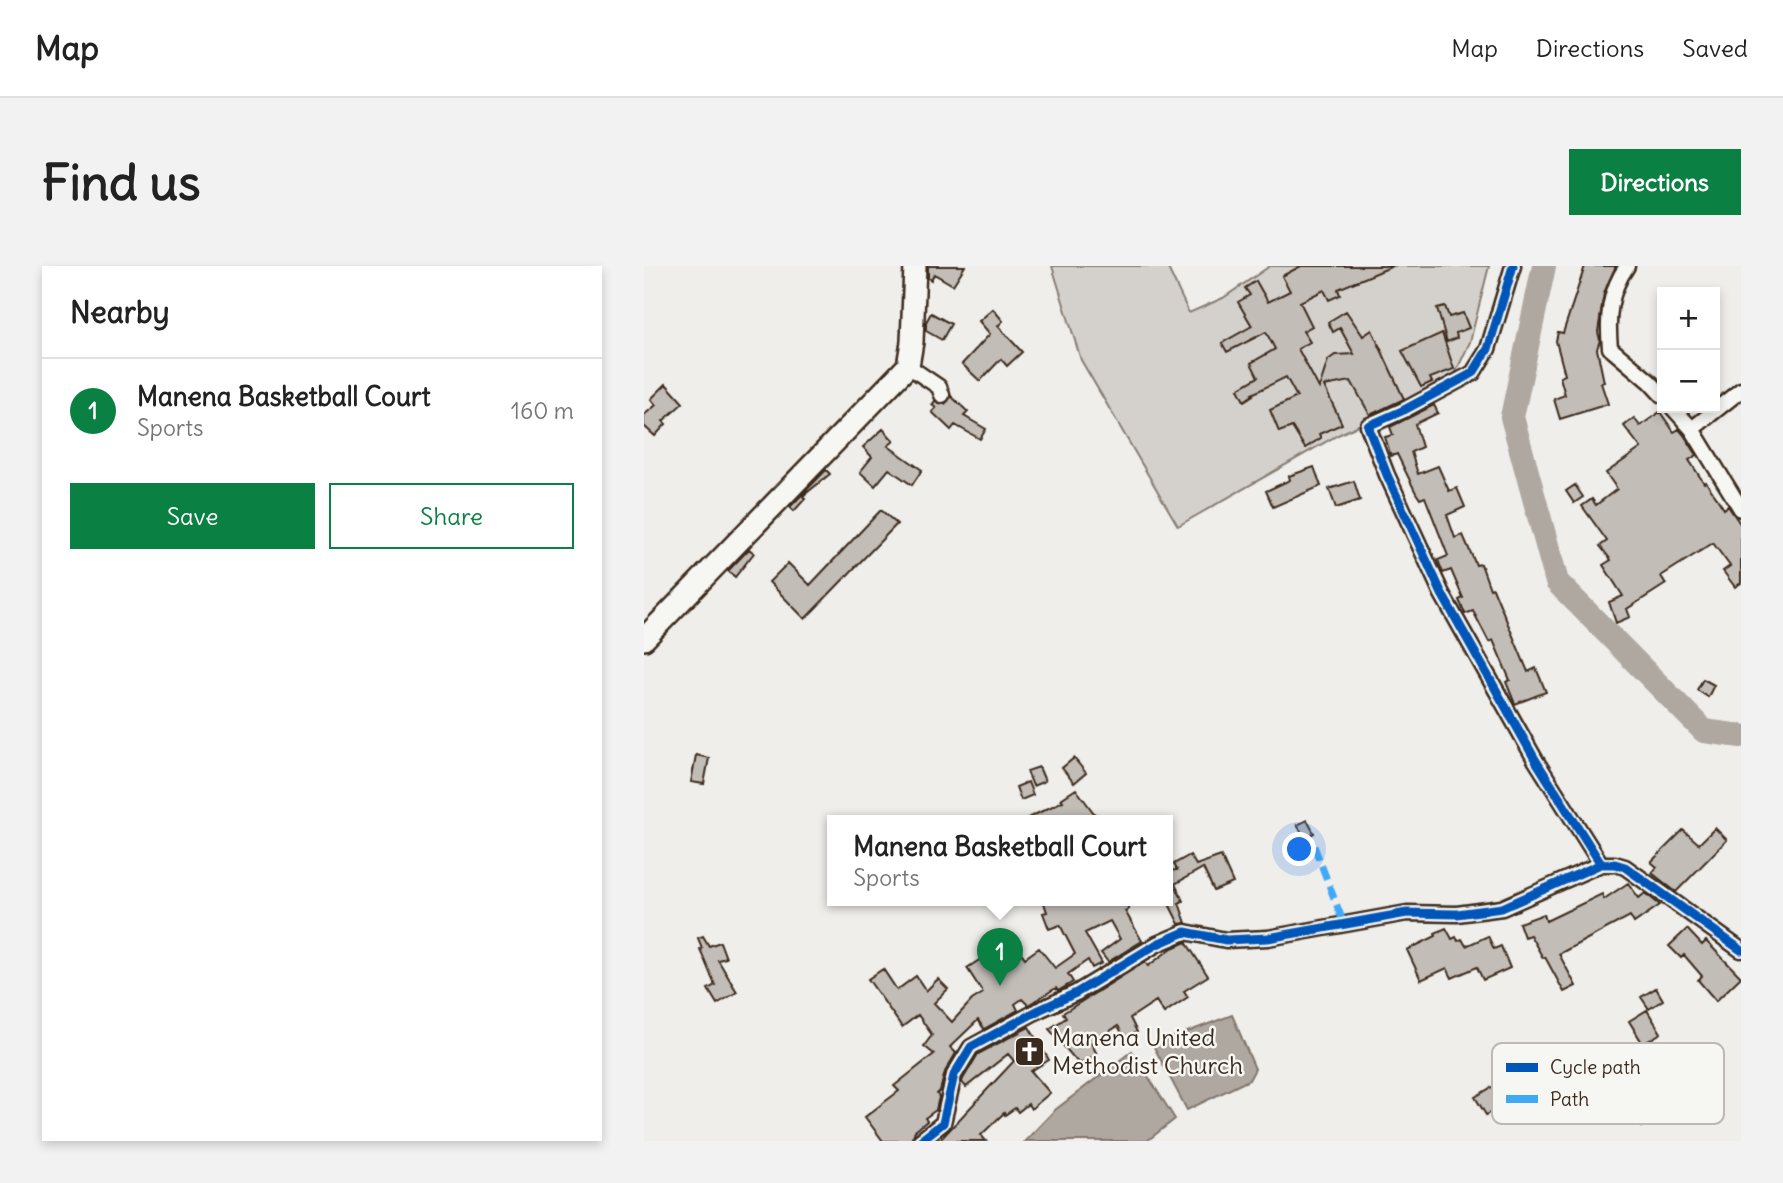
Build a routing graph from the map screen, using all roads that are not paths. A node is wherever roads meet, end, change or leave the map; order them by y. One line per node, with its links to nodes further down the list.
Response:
1 (915, 266): 4 (street)
2 (1513, 266): 12 (street)
3 (1628, 266): 5 (street)
4 (908, 366): 7 (street); 11 (street)
5 (1657, 390)
6 (1741, 390): 9 (street)
7 (942, 395)
8 (1678, 413): 9 (street)
9 (1692, 429): 10 (street)
10 (1741, 509)
11 (644, 639)
12 (1601, 864): 13 (street); 14 (street)
13 (1741, 950)
14 (920, 1141)

